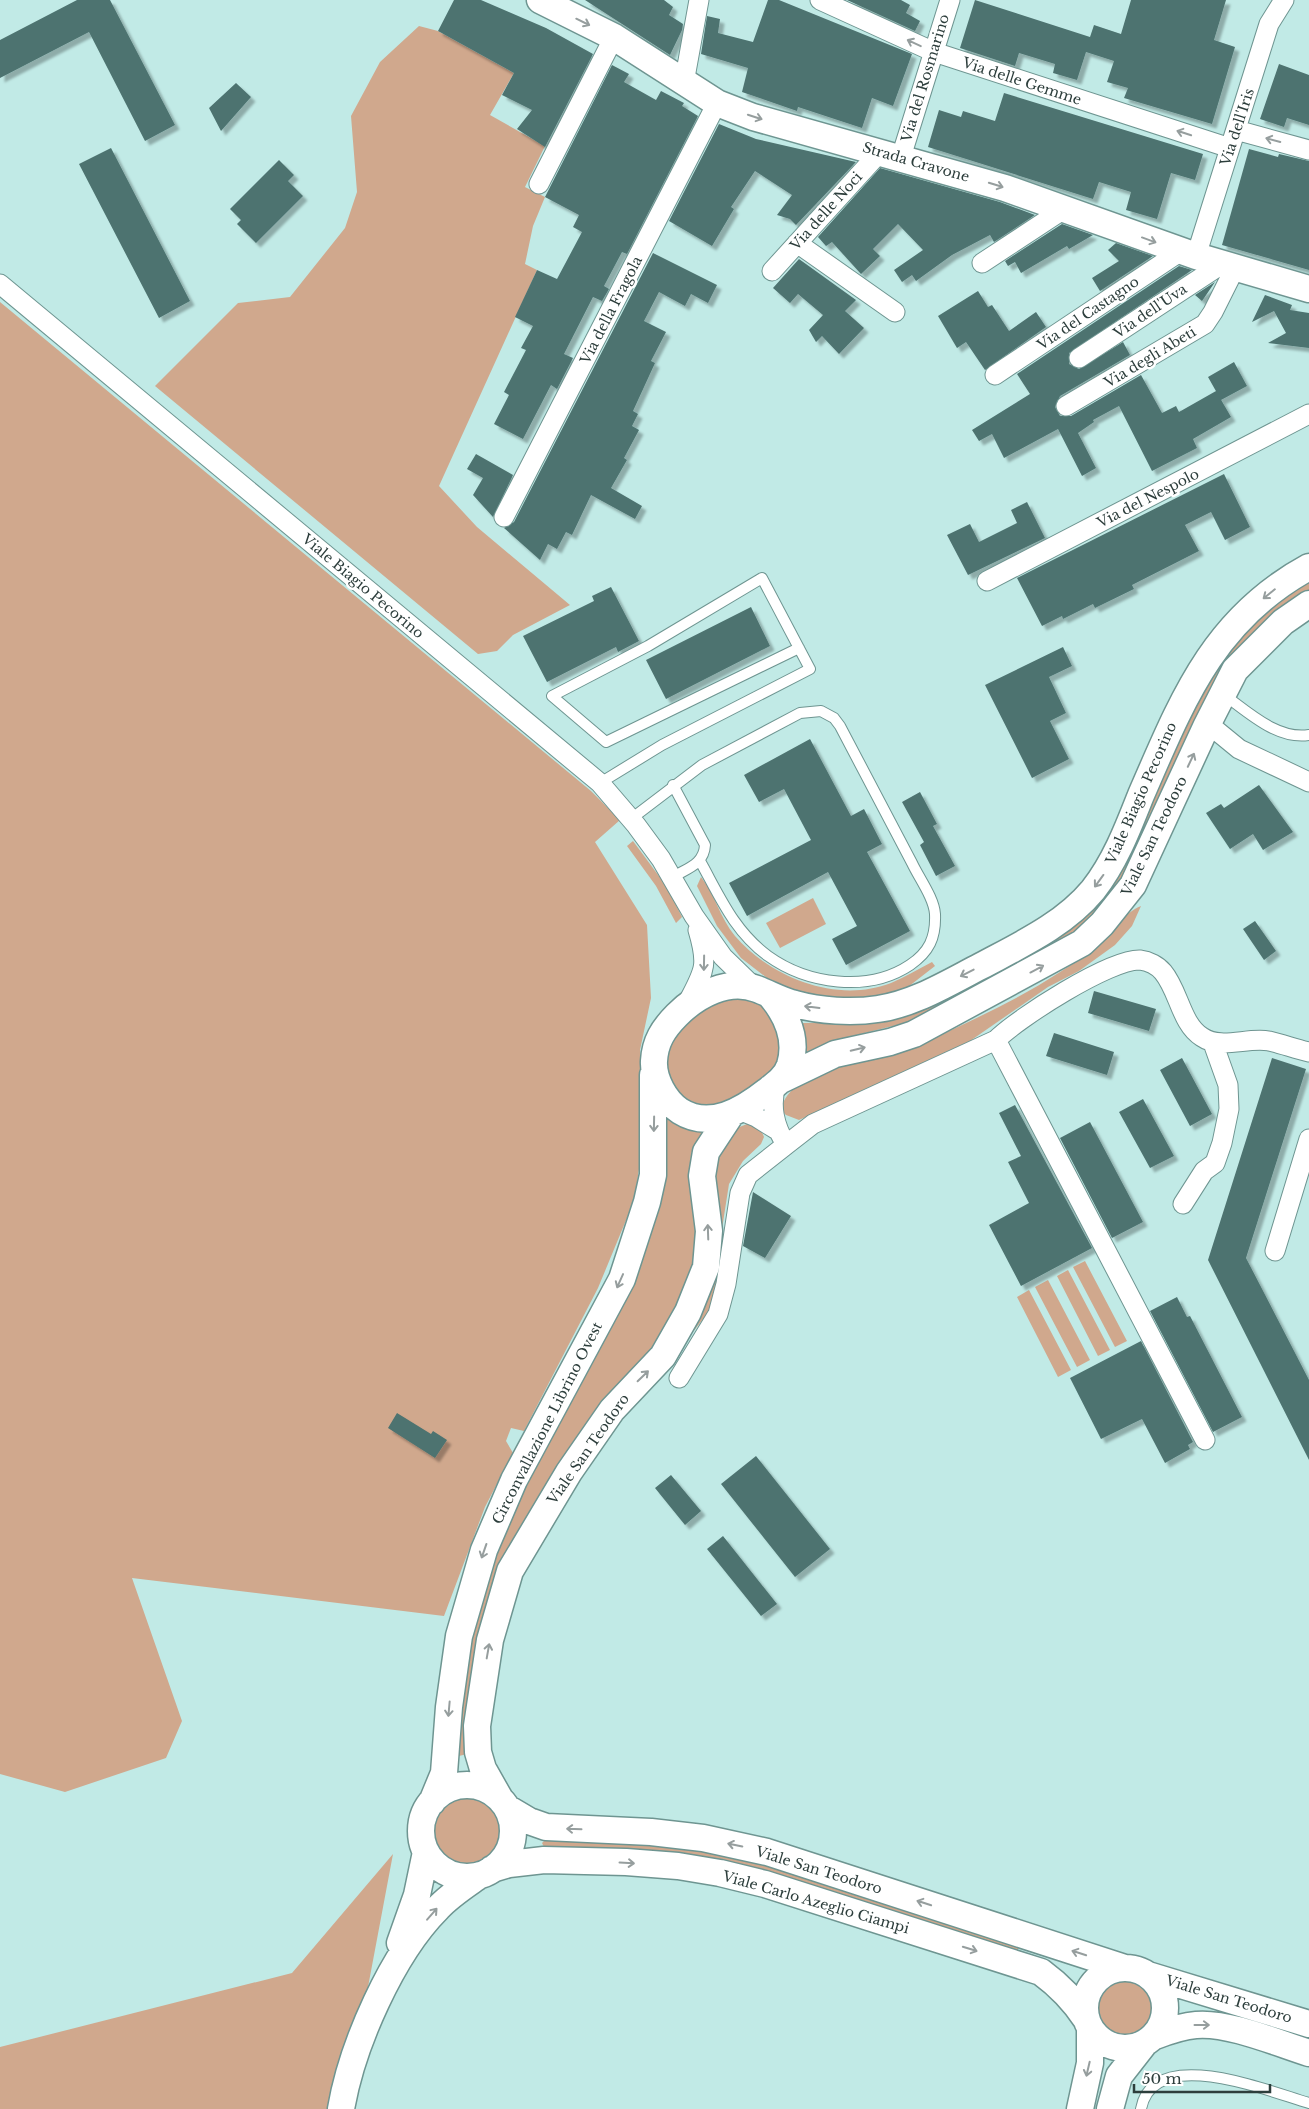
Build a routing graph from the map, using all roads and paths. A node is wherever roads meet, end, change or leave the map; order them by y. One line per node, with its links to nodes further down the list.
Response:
1 (540, 0): 6 (main road, Strada Cravone, one-way to 6)
2 (700, 0): 8 (street)
3 (820, 0): 7 (street, Via delle Gemme, one-way to 3)
4 (950, 0): 7 (street, Via del Rosmarino)
5 (1284, 0): 10 (street, Via dell'Iris)
6 (614, 37): 8 (main road, Strada Cravone); 14 (street)
7 (934, 52): 11 (street, Via delle Gemme, one-way to 7); 13 (street, Via del Rosmarino)
8 (684, 82): 9 (main road, Strada Cravone)
9 (717, 103): 13 (main road, Strada Cravone, one-way to 13); 28 (street, Via della Fragola)
10 (1236, 130): 11 (street, Via dell'Iris); 12 (street, one-way to 10)
11 (1230, 148): 17 (street, Via dell'Iris)
12 (1309, 150)
13 (890, 154): 15 (main road, Strada Cravone, one-way to 15); 16 (street, Via delle Noci)
14 (539, 184)
15 (1064, 209): 17 (main road, Strada Cravone, one-way to 17); 18 (street)
16 (797, 243): 20 (street, Via delle Noci); 23 (street)
17 (1188, 254): 19 (main road, Strada Cravone); 25 (street, Via del Castagno)
18 (982, 263)
19 (1228, 266): 22 (main road, Strada Cravone); 24 (street, Via dell'Uva); 26 (street, Via degli Abeti)
20 (772, 270)
21 (0, 284): 37 (street, Viale Biagio Pecorino)
22 (1309, 289)
23 (895, 312)
24 (1079, 358)
25 (995, 376)
26 (1066, 406)
27 (1309, 414): 30 (street, Via del Nespolo)
28 (504, 517)
29 (1309, 567): 43 (main road, Viale Biagio Pecorino, one-way to 43)
30 (987, 581)
31 (1309, 604): 33 (main road, Viale San Teodoro)
32 (799, 648): 32 (lane); 37 (lane)
33 (1222, 694): 34 (main road, Viale San Teodoro); 35 (lane)
34 (1206, 727): 36 (street); 49 (main road, Viale San Teodoro, one-way to 34)
35 (1306, 734)
36 (1309, 782)
37 (600, 783): 39 (street, Viale Biagio Pecorino)
38 (674, 785): 39 (lane); 40 (lane); 40 (lane)
39 (631, 819): 41 (street, Viale Biagio Pecorino)
40 (700, 862): 41 (lane)
41 (673, 877): 42 (street, Viale Biagio Pecorino)
42 (694, 916): 43 (street); 44 (street, one-way to 44)
43 (762, 992): 44 (main road); 49 (main road)
44 (686, 1006): 48 (main road)
45 (996, 1040): 46 (street); 51 (street); 56 (street)
46 (1213, 1043): 47 (street); 53 (street)
47 (1309, 1052)
48 (653, 1075): 50 (main road); 57 (main road, Circonvallazione Librino Ovest, one-way to 57)
49 (778, 1082): 50 (main road); 51 (street)
50 (735, 1112): 51 (street); 58 (main road, Viale San Teodoro, one-way to 50)
51 (782, 1137): 55 (street)
52 (1309, 1139): 54 (street)
53 (1183, 1204)
54 (1275, 1251)
55 (678, 1378)
56 (1204, 1440)
57 (432, 1802): 58 (main road); 59 (main road)
58 (503, 1803): 60 (main road); 62 (main road, Viale San Teodoro, one-way to 58)
59 (426, 1852): 60 (main road); 61 (main road)
60 (486, 1872): 61 (main road, one-way to 60); 63 (main road, Viale Carlo Azeglio Ciampi, one-way to 63)
61 (394, 1968): 68 (main road)
62 (1137, 1971): 63 (main road); 64 (main road, Viale San Teodoro); 65 (main road)
63 (1088, 2024): 65 (main road); 69 (main road, one-way to 69)
64 (1309, 2024)
65 (1149, 2040): 66 (main road, one-way to 66); 72 (main road)
66 (1309, 2053)
67 (1309, 2103): 73 (lane)
68 (341, 2109)
69 (1080, 2109)
70 (1086, 2109): 71 (main road)
71 (1102, 2109)
72 (1110, 2109)
73 (1141, 2109)

